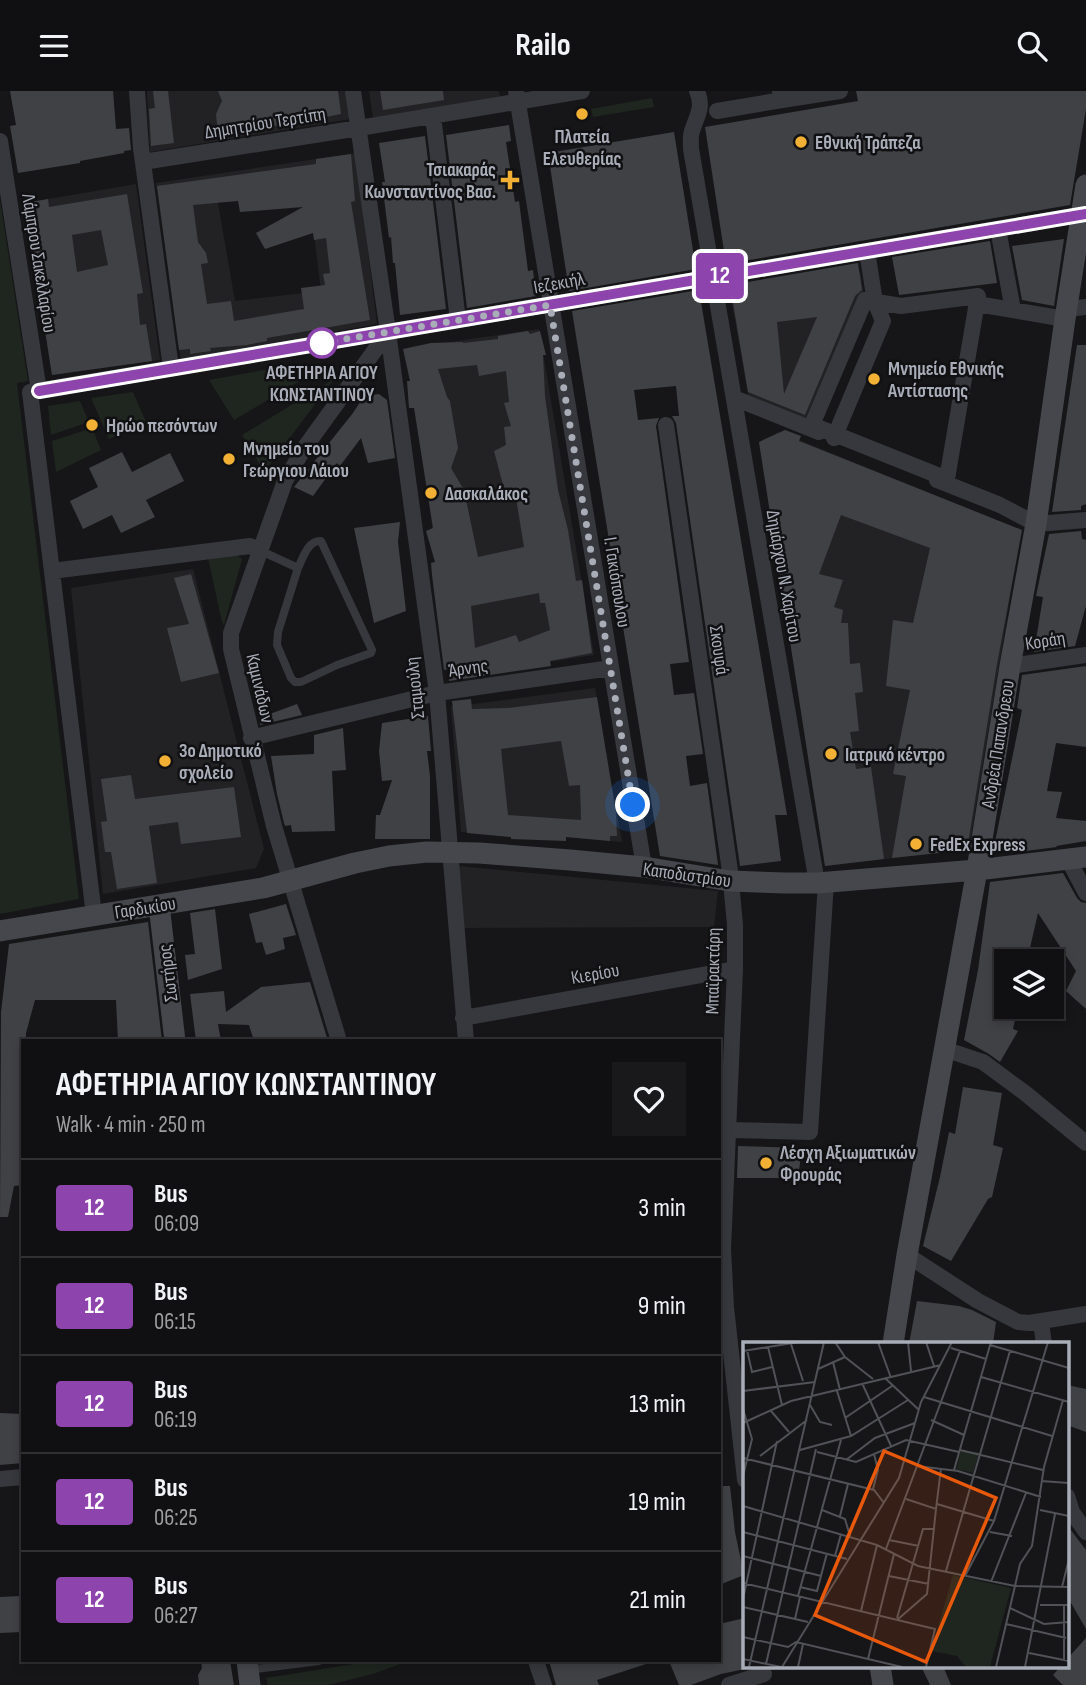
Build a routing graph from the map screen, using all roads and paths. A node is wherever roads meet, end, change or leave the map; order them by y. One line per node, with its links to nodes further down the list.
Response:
1 (137, 91): 12 (street)
2 (353, 91): 10 (street, Σταμούλη)
3 (582, 91): 6 (street, Δημητρίου Τερτίπη)
4 (697, 91): 17 (street, Δημάρχου Ν. Χαρίτου)
5 (840, 91): 7 (street)
6 (517, 96): 9 (street, Δημητρίου Τερτίπη); 20 (street, Ι. Γακιόπουλου)
7 (781, 96): 8 (street)
8 (717, 111)
9 (433, 115): 10 (street, Δημητρίου Τερτίπη); 23 (street)
10 (359, 128): 12 (street, Δημητρίου Τερτίπη); 24 (street, Σταμούλη)
11 (0, 141): 26 (street, Λάμπρου Σακελλαρίου)
12 (143, 162): 25 (street)
13 (1086, 185): 14 (main road, Ανδρέα Παπανδρεου)
14 (1084, 215): 15 (street, Ιεζεκιήλ); 22 (main road, Ανδρέα Παπανδρεου)
15 (998, 229): 16 (street, Ιεζεκιήλ); 21 (street)
16 (867, 251): 17 (street, Ιεζεκιήλ); 18 (street)
17 (713, 277): 20 (street, Ιεζεκιήλ); 27 (street, Δημάρχου Ν. Χαρίτου)
18 (875, 302): 19 (street); 29 (street); 29 (street)
19 (976, 304): 21 (street); 29 (street)
20 (550, 305): 23 (street, Ιεζεκιήλ); 37 (street, Ι. Γακιόπουλου)
21 (1013, 310): 22 (street)
22 (1072, 312): 31 (main road, Ανδρέα Παπανδρεου)
23 (458, 320): 24 (street, Ιεζεκιήλ)
24 (388, 332): 25 (street, Ιεζεκιήλ); 32 (street, Καμινάδων); 38 (street, Σταμούλη)
25 (171, 368): 26 (street, Ιεζεκιήλ)
26 (39, 391): 34 (street)
27 (734, 398): 29 (street); 46 (street, Δημάρχου Ν. Χαρίτου)
28 (666, 425): 45 (street, Σκουφά)
29 (834, 436): 31 (street)
30 (1086, 520): 31 (street)
31 (1036, 524): 36 (main road, Ανδρέα Παπανδρεου)
32 (259, 550): 33 (lane); 34 (street); 39 (street, Καμινάδων)
33 (298, 568): 33 (lane)
34 (52, 571): 49 (street)
35 (1086, 655): 36 (street, Κοράη)
36 (1010, 666): 43 (main road, Ανδρέα Παπανδρεου)
37 (611, 668): 38 (street, Άρνης); 42 (street, Ι. Γακιόπουλου)
38 (437, 693): 39 (street, Άρνης); 40 (street, Σταμούλη)
39 (251, 738): 44 (street, Καμινάδων)
40 (450, 852): 42 (main road, Καποδιστρίου); 44 (main road, Καποδιστρίου); 52 (street, Σταμούλη)
41 (1077, 858): 43 (main road, Καποδιστρίου); 47 (street)
42 (644, 867): 45 (main road, Καποδιστρίου)
43 (977, 870): 46 (main road, Καποδιστρίου); 56 (main road, Ανδρέα Παπανδρεου)
44 (290, 881): 48 (main road, Γαρδικίου); 54 (street, Καμινάδων)
45 (730, 881): 46 (main road, Καποδιστρίου); 51 (street, Μπαϊρακτάρη)
46 (821, 882): 57 (street, Δημάρχου Ν. Χαρίτου)
47 (1086, 893)
48 (159, 905): 49 (main road, Γαρδικίου); 53 (main road, Σωτήρος)
49 (94, 915): 50 (main road, Γαρδικίου)
50 (0, 931)
51 (735, 969): 52 (street, Κιερίου); 57 (street, Μπαϊρακτάρη)
52 (463, 1018): 55 (street, Σταμούλη)
53 (175, 1039)
54 (338, 1039)
55 (466, 1039)
56 (944, 1049): 58 (street); 59 (main road, Ανδρέα Παπανδρεου)
57 (725, 1138): 64 (street, Μπαϊρακτάρη)
58 (1086, 1143)
59 (907, 1255): 61 (street); 62 (main road, Ανδρέα Παπανδρεου)
60 (1086, 1314): 61 (street)
61 (1041, 1322): 63 (street)
62 (893, 1342)
63 (1044, 1342)
64 (726, 1361): 65 (street, Μπαϊρακτάρη)
65 (743, 1467)
66 (21, 1477): 67 (street)
67 (0, 1479)
68 (1068, 1499): 69 (street)
69 (1086, 1532)
70 (312, 1662): 73 (lane)
71 (536, 1662): 75 (street)
72 (880, 1667): 77 (main road)
73 (249, 1672)
74 (764, 1675): 76 (street)
75 (544, 1685)
76 (729, 1685)
77 (883, 1685)

